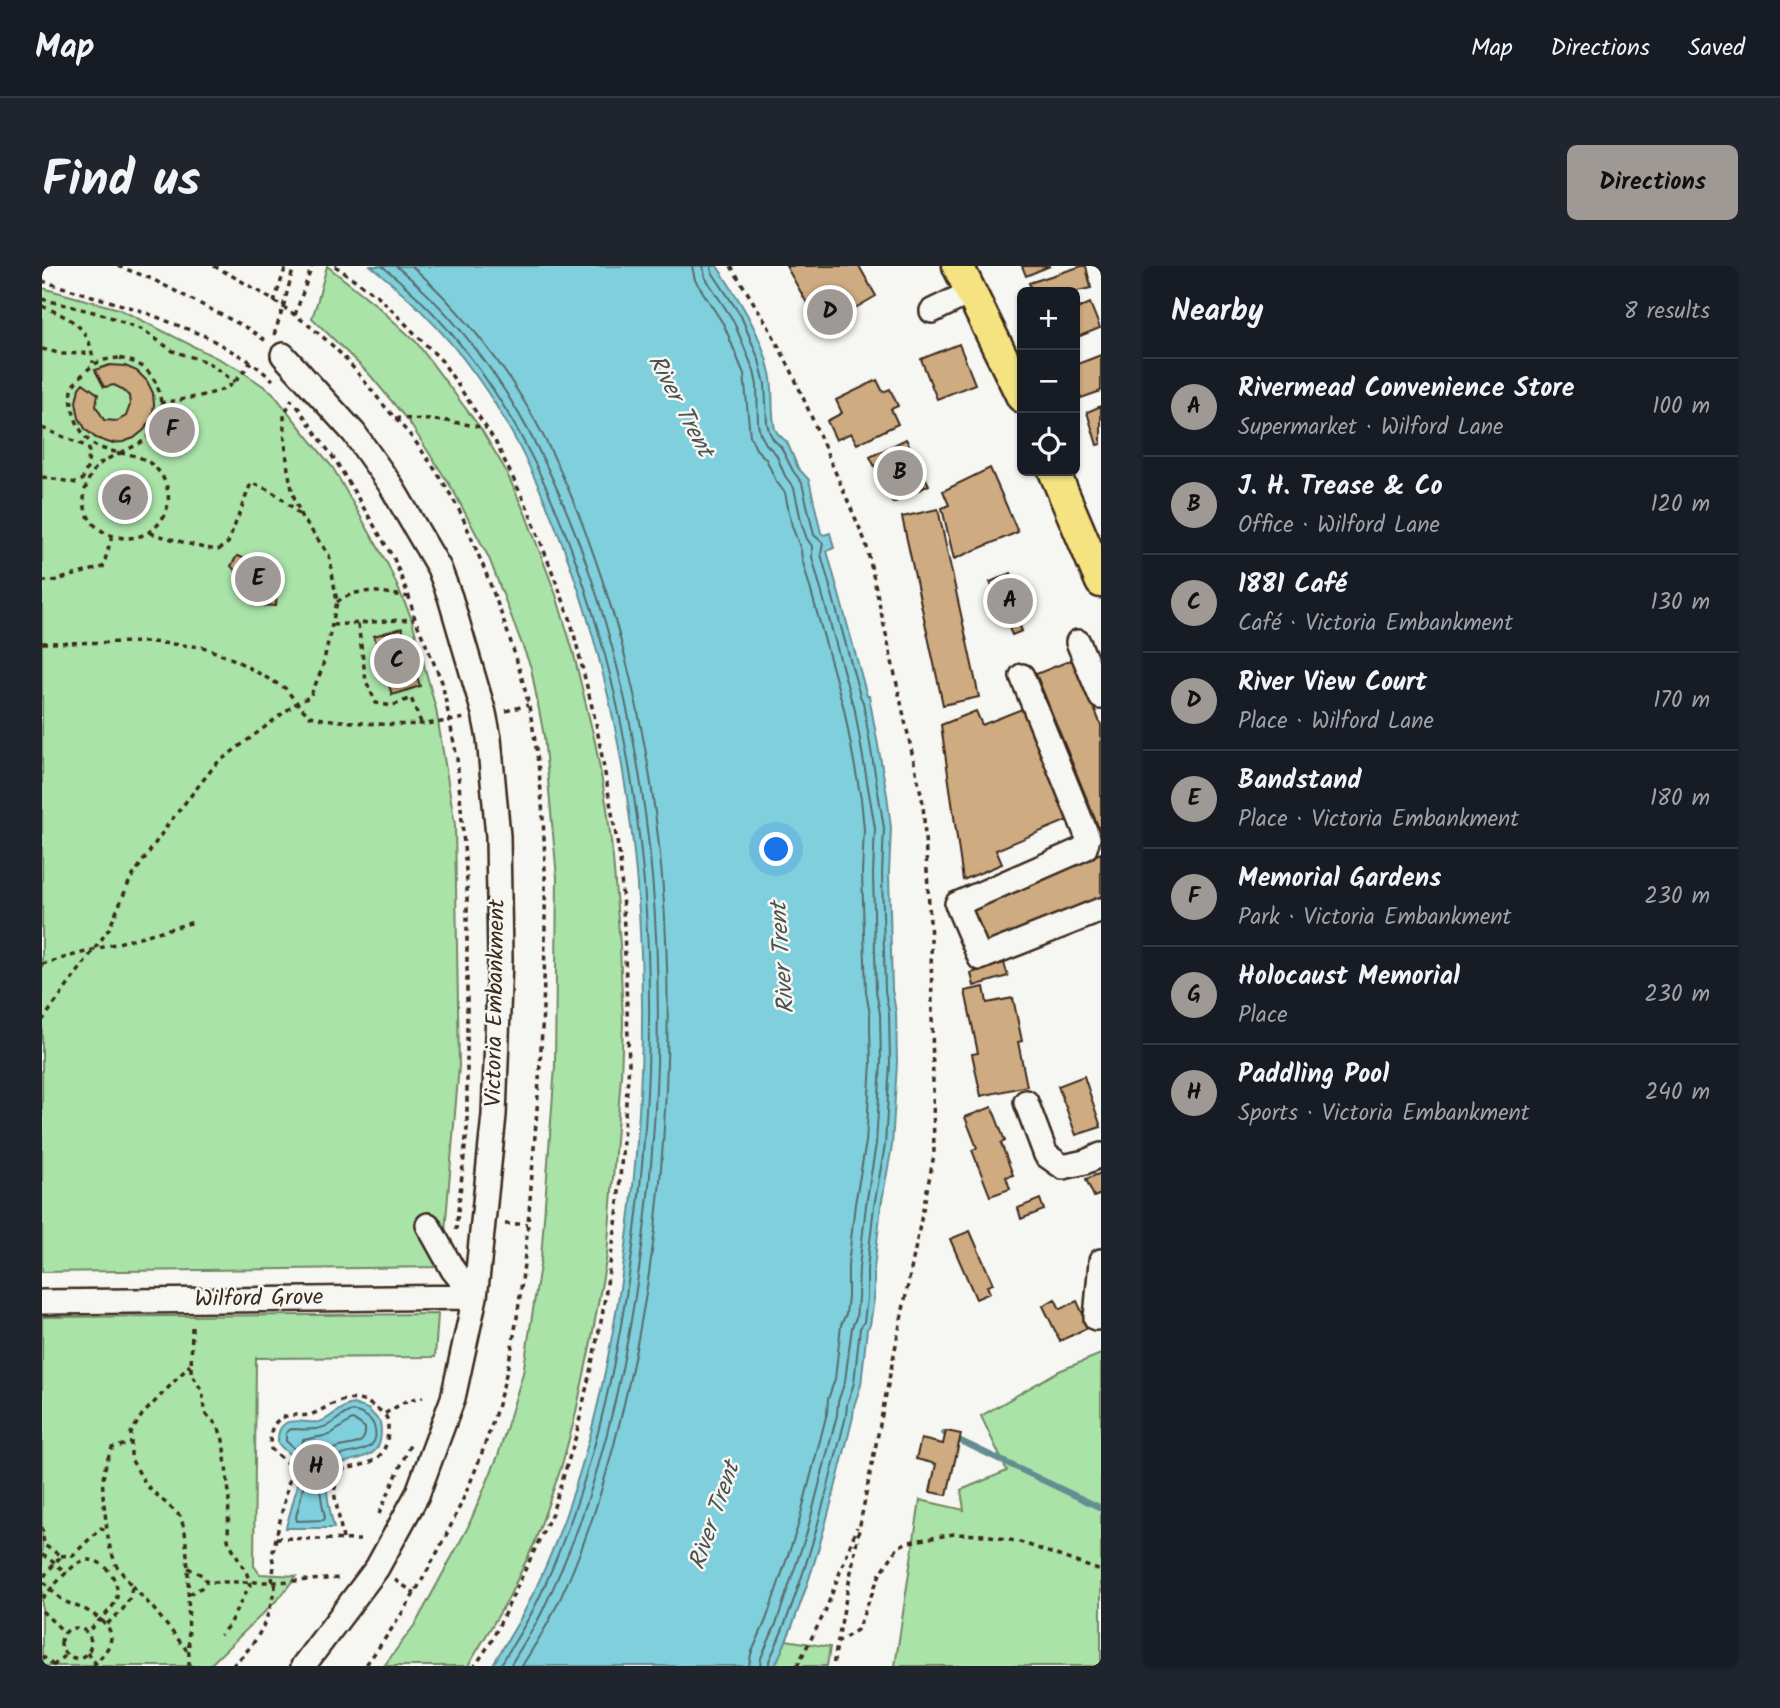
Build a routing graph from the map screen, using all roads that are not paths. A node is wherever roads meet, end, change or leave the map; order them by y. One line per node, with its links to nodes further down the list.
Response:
1 (958, 266): 2 (main road)
2 (971, 292): 3 (street); 5 (main road)
3 (932, 311)
4 (277, 349): 16 (street, Victoria Embankment)
5 (1017, 387)
6 (1056, 476): 7 (main road)
7 (1101, 582)
8 (1078, 642): 10 (street)
9 (1022, 676): 11 (street)
10 (1101, 697)
11 (1101, 910)
12 (1026, 1102): 13 (street)
13 (1101, 1155)
14 (428, 1225): 16 (street)
15 (1101, 1261): 18 (street)
16 (475, 1297): 17 (street, Wilford Grove); 19 (street, Victoria Embankment)
17 (42, 1302)
18 (1096, 1318)
19 (303, 1666)

